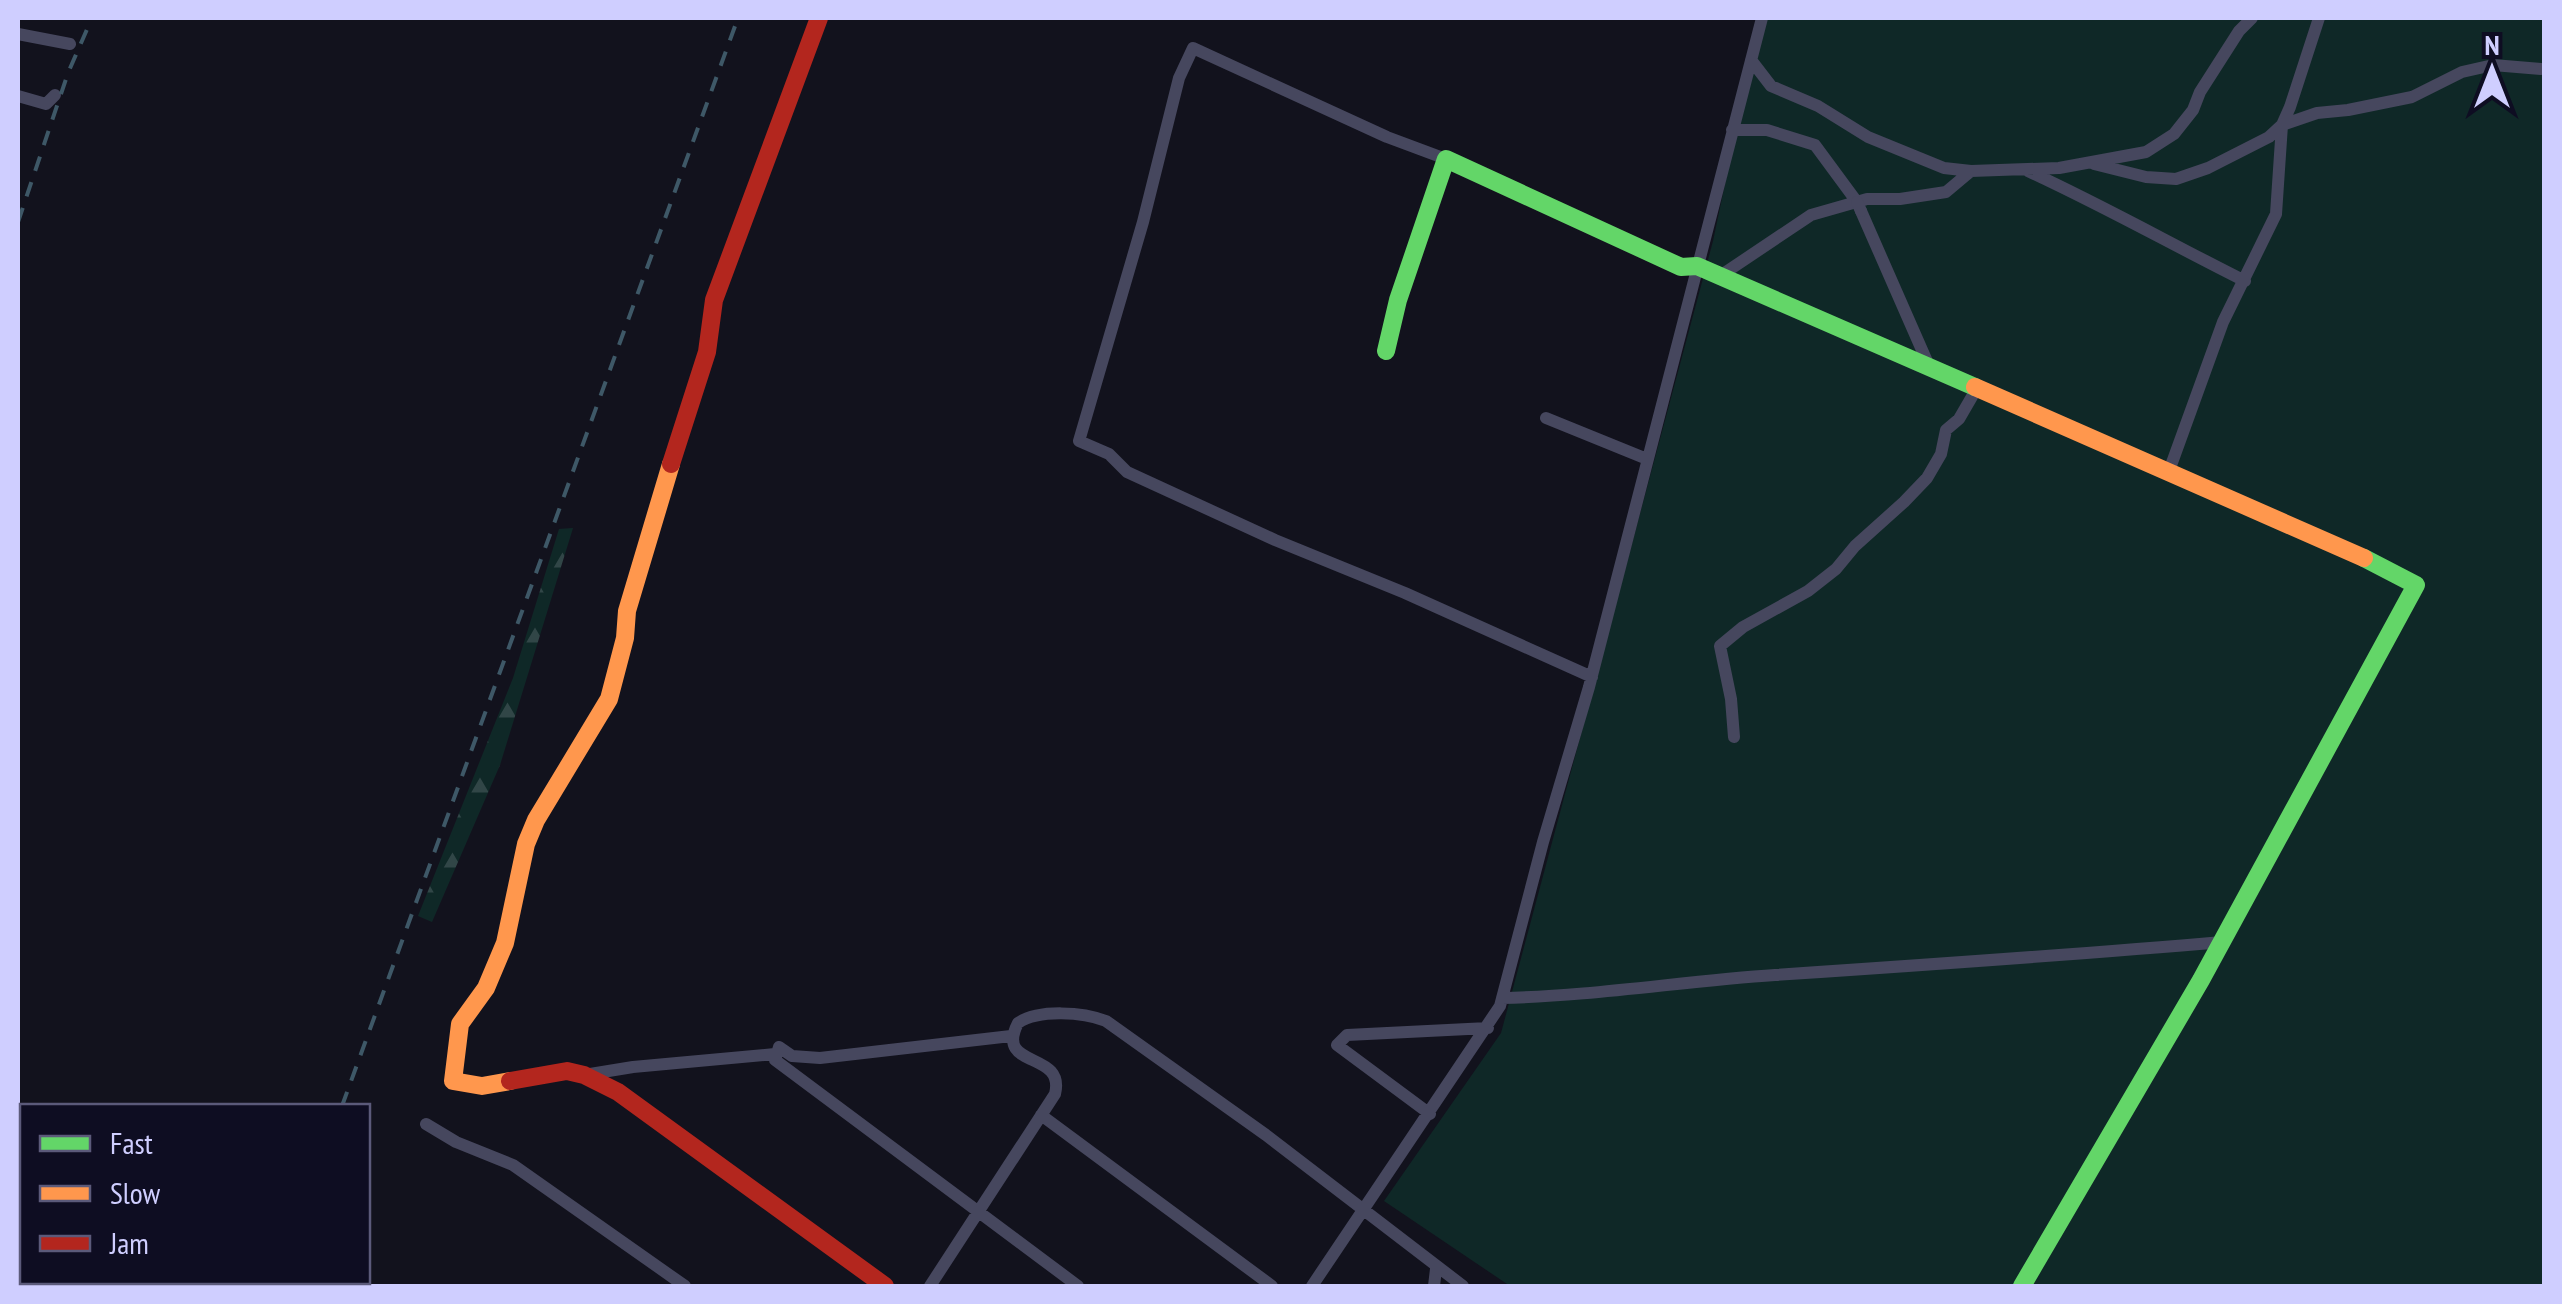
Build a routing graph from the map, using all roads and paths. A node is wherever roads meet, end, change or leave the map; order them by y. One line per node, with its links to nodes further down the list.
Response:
1 (819, 18): 33 (street)
2 (1762, 18): 7 (street)
3 (2252, 18): 14 (street)
4 (2319, 18): 11 (street)
5 (18, 34): 6 (street)
6 (70, 44)
7 (1751, 60): 12 (street); 16 (street)
8 (2541, 70): 11 (street)
9 (54, 95): 10 (street)
10 (18, 96)
11 (2282, 125): 14 (street); 19 (street)
12 (1732, 130): 17 (street); 21 (street)
13 (1446, 159): 17 (street); 20 (street); 26 (street)
14 (2090, 163): 15 (street)
15 (2026, 170): 16 (street); 19 (street)
16 (1971, 171): 18 (street)
17 (1697, 266): 18 (street); 24 (street)
18 (1720, 276): 21 (street)
19 (2246, 281): 25 (street)
20 (1386, 351)
21 (1929, 366): 22 (street)
22 (1977, 388): 25 (street); 27 (street)
23 (1546, 418): 24 (street)
24 (1647, 459): 26 (street)
25 (2169, 472): 28 (street)
26 (1592, 677): 29 (street)
27 (1734, 737)
28 (2222, 942): 29 (street); 48 (street)
29 (1502, 998): 30 (street)
30 (1488, 1028): 34 (street); 34 (street)
31 (1011, 1036): 32 (street); 35 (street); 37 (street)
32 (775, 1054): 33 (street); 38 (street)
33 (584, 1075): 41 (street)
34 (1430, 1114): 37 (street)
35 (1042, 1115): 38 (street); 44 (street)
36 (426, 1124): 40 (street)
37 (1365, 1209): 39 (street); 45 (street)
38 (977, 1214): 42 (street); 43 (street)
39 (1436, 1269): 46 (street); 47 (street)
40 (684, 1286)
41 (885, 1286)
42 (930, 1286)
43 (1078, 1286)
44 (1272, 1286)
45 (1312, 1286)
46 (1434, 1286)
47 (1463, 1286)
48 (2022, 1286)

